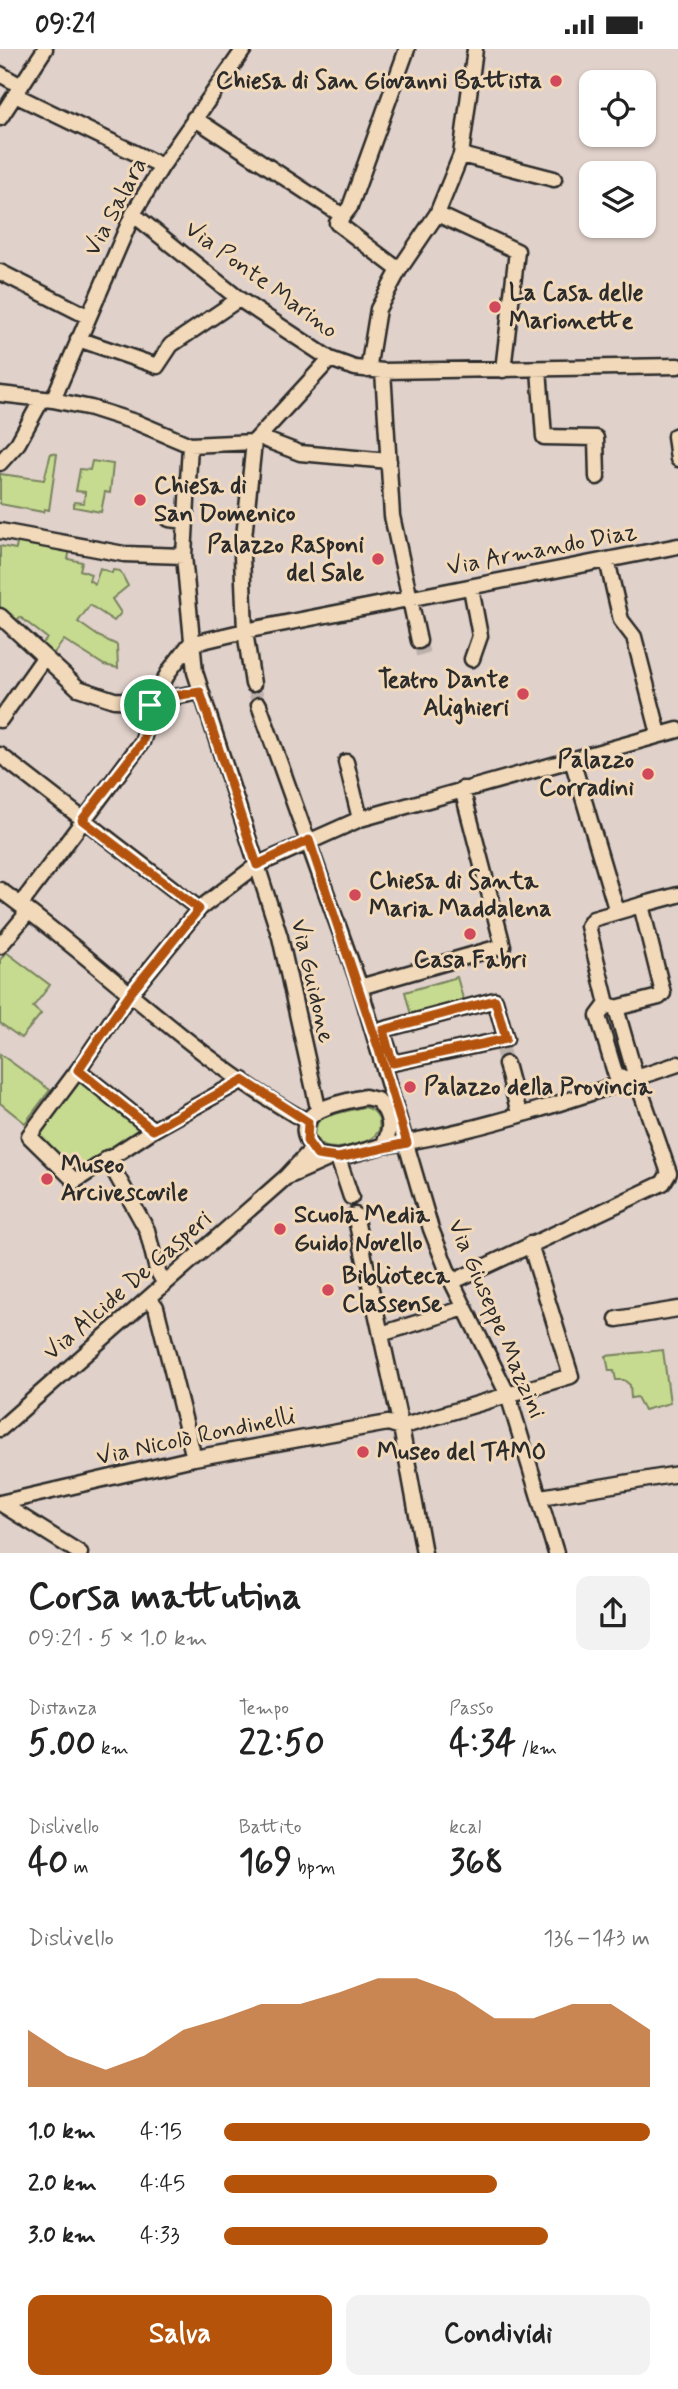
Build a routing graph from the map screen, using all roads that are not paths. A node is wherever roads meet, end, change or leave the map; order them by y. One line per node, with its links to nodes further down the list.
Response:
1 (45, 49): 6 (street)
2 (244, 49): 8 (street, Via Salara)
3 (407, 49): 14 (street)
4 (475, 49): 9 (street)
5 (0, 74): 6 (street)
6 (18, 91): 7 (street); 10 (street)
7 (0, 118)
8 (194, 118): 10 (street, Via Salara); 14 (street)
9 (461, 155): 11 (street); 13 (street)
10 (162, 166): 12 (street, Via Salara)
11 (554, 179)
12 (134, 214): 17 (street, Via Ponte Marino); 18 (street, Via Salara)
13 (437, 214): 15 (street); 24 (street)
14 (343, 216): 15 (street)
15 (399, 270): 23 (street)
16 (0, 272): 18 (street)
17 (239, 299): 19 (street); 20 (street, Via Ponte Marino)
18 (87, 316): 19 (street, Via Salara)
19 (78, 339): 27 (street, Via Salara)
20 (330, 359): 23 (street, Via Ponte Marino); 29 (street)
21 (678, 366): 22 (street, Via Ponte Marino)
22 (539, 369): 24 (street, Via Ponte Marino); 34 (street)
23 (368, 370): 25 (street, Via Ponte Marino)
24 (503, 370): 25 (street, Via Ponte Marino)
25 (383, 371): 32 (street)
26 (0, 394): 27 (street)
27 (47, 399): 30 (street); 33 (street, Via Salara)
28 (678, 435): 31 (street)
29 (260, 441): 30 (street); 32 (street); 44 (street)
30 (187, 445): 36 (street, Via Guidone)
31 (678, 459)
32 (389, 461): 42 (street)
33 (0, 463)
34 (597, 477)
35 (169, 519): 36 (street)
36 (186, 521): 39 (street, Via Guidone)
37 (0, 531): 39 (street)
38 (678, 546): 40 (street, Via Armando Diaz)
39 (184, 556): 46 (street, Via Guidone)
40 (607, 560): 41 (street, Via Armando Diaz); 55 (street)
41 (471, 588): 42 (street, Via Armando Diaz); 48 (street)
42 (412, 600): 44 (street, Via Armando Diaz); 45 (street)
43 (0, 616): 47 (street)
44 (245, 624): 46 (street, Via Armando Diaz); 49 (street)
45 (419, 641)
46 (190, 644): 50 (street, Via Guidone); 51 (street)
47 (43, 659): 51 (street); 53 (street)
48 (472, 659)
49 (253, 684)
50 (200, 694): 51 (street); 63 (street, Via Guidone)
51 (153, 705): 61 (street)
52 (259, 705): 62 (street, Via Giuseppe Mazzini)
53 (0, 720)
54 (678, 730): 55 (street)
55 (659, 734): 57 (street)
56 (0, 755): 61 (street)
57 (572, 760): 59 (street); 69 (street)
58 (346, 762): 60 (street)
59 (462, 789): 60 (street); 71 (street)
60 (360, 819): 62 (street)
61 (82, 820): 67 (street); 68 (street)
62 (309, 840): 63 (street); 71 (street, Via Giuseppe Mazzini)
63 (257, 865): 68 (street); 80 (street, Via Guidone)
64 (0, 890): 67 (street)
65 (678, 895): 66 (street)
66 (641, 905): 69 (street); 73 (street)
67 (23, 906): 70 (street); 72 (street)
68 (199, 909): 72 (street)
69 (617, 912): 73 (street)
70 (0, 946)
71 (360, 987): 74 (street, Via Giuseppe Mazzini)
72 (126, 999): 77 (street); 79 (street)
73 (612, 1006): 78 (street)
74 (383, 1049): 74 (street); 84 (street, Via Giuseppe Mazzini)
75 (506, 1064): 81 (street)
76 (678, 1064): 78 (street)
77 (78, 1070): 83 (street); 87 (street)
78 (632, 1079): 81 (street); 89 (street)
79 (243, 1080): 82 (street); 83 (street)
80 (318, 1108): 82 (street); 85 (street)
81 (519, 1113): 84 (street)
82 (308, 1122): 86 (street)
83 (153, 1130): 87 (street)
84 (407, 1143): 85 (street); 94 (street, Via Giuseppe Mazzini)
85 (382, 1146): 88 (street)
86 (312, 1149): 88 (street); 90 (street, Via Alcide De Gasperi)
87 (107, 1158): 95 (street)
88 (333, 1159): 90 (street, Via Alcide De Gasperi); 91 (street)
89 (673, 1172): 93 (street)
90 (286, 1177): 95 (street, Via Alcide De Gasperi)
91 (351, 1197)
92 (355, 1215): 100 (street)
93 (530, 1244): 94 (street); 101 (street, Via Nicolò Rondinelli)
94 (452, 1282): 97 (street, Via Giuseppe Mazzini)
95 (165, 1284): 96 (street, Via Alcide De Gasperi)
96 (149, 1298): 103 (street, Via Alcide De Gasperi); 104 (street)
97 (465, 1308): 100 (street); 101 (street, Via Giuseppe Mazzini)
98 (678, 1309): 99 (street)
99 (617, 1319)
100 (381, 1334): 102 (street)
101 (508, 1395): 102 (street, Via Nicolò Rondinelli); 106 (street, Via Giuseppe Mazzini)
102 (401, 1427): 104 (street, Via Nicolò Rondinelli); 109 (street)
103 (0, 1429)
104 (194, 1458): 107 (street, Via Nicolò Rondinelli)
105 (678, 1473): 106 (street)
106 (541, 1497): 110 (street, Via Giuseppe Mazzini)
107 (0, 1503): 108 (street)
108 (80, 1552)
109 (424, 1552)
110 (551, 1552)

